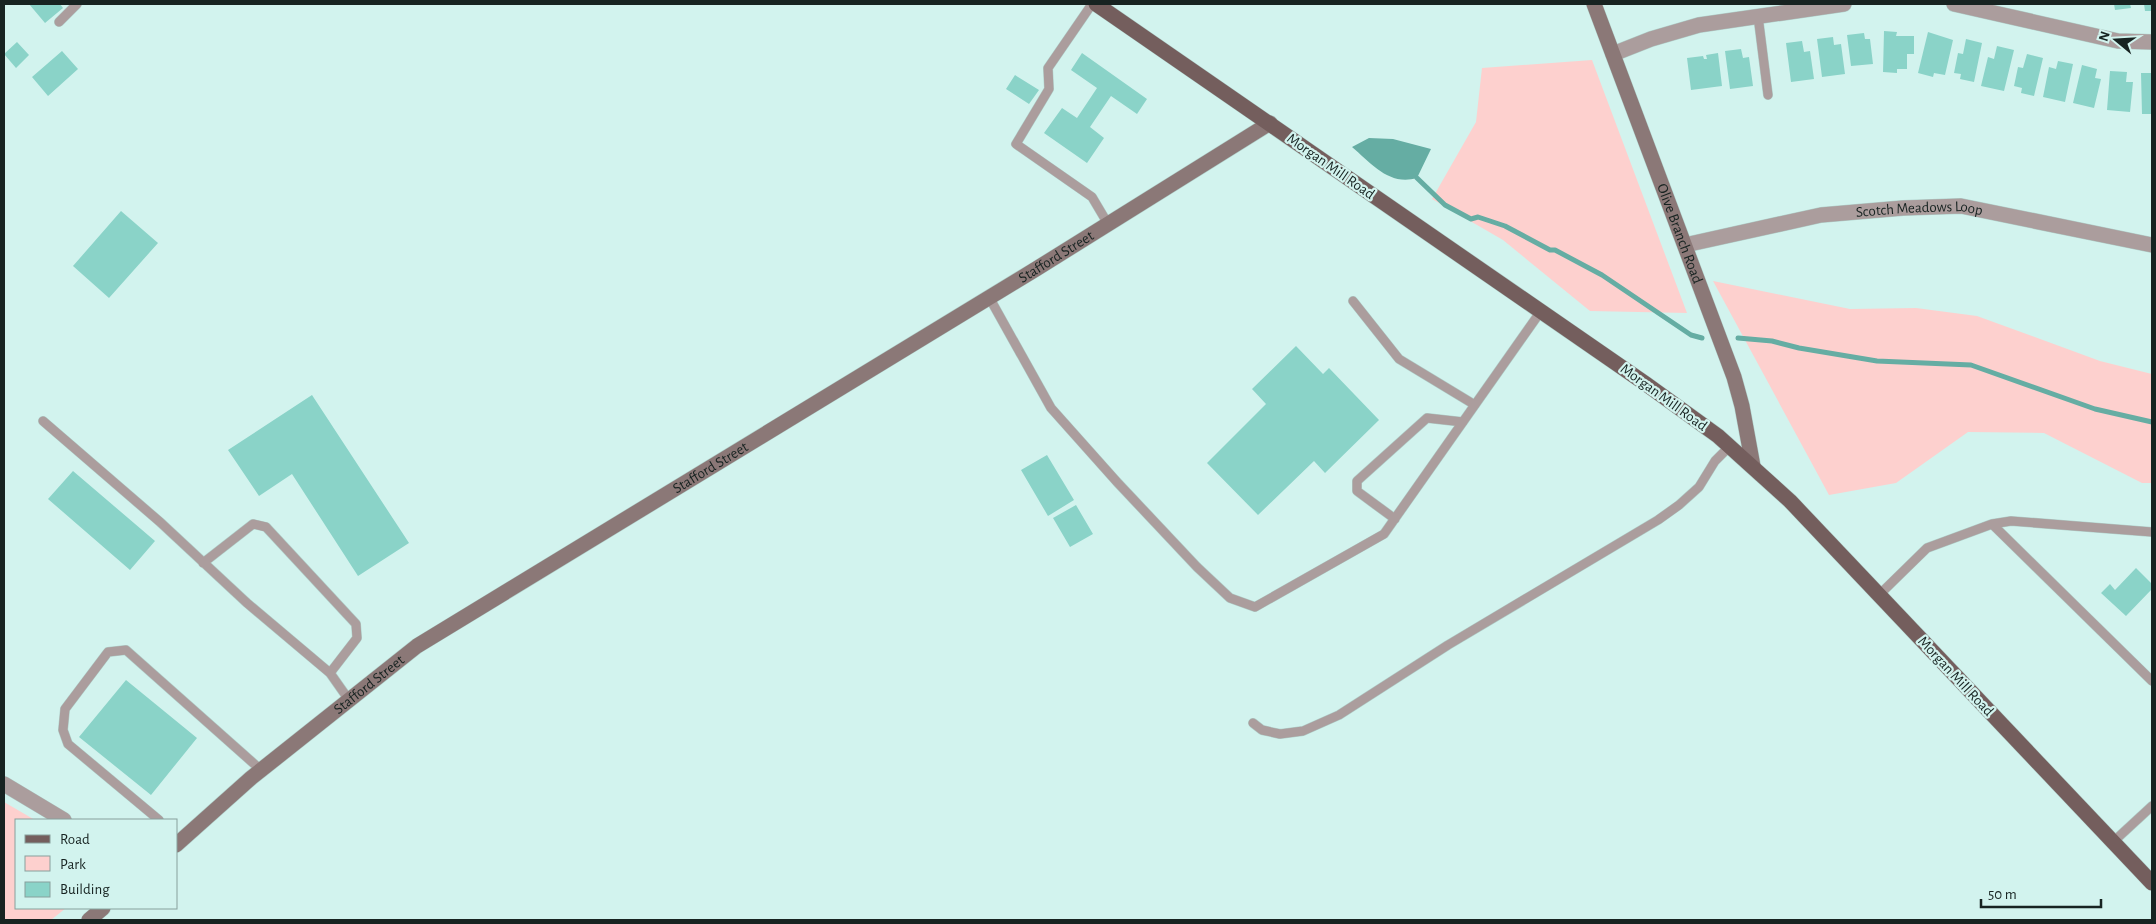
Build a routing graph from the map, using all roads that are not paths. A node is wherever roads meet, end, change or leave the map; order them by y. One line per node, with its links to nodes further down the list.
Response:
1 (76, 4): 8 (lane)
2 (1092, 4): 13 (lane)
3 (1096, 4): 12 (main road, Morgan Mill Road)
4 (1594, 4): 10 (street, Olive Branch Road)
5 (1844, 4): 7 (street)
6 (1954, 4): 9 (street)
7 (1758, 16): 10 (street); 11 (lane)
8 (59, 22)
9 (2152, 42)
10 (1613, 54): 14 (street, Olive Branch Road)
11 (1768, 95)
12 (1270, 123): 13 (street, Stafford Street); 18 (main road, Morgan Mill Road)
13 (1108, 224): 16 (street, Stafford Street)
14 (1685, 245): 15 (street, Scotch Meadows Loop); 23 (street, Olive Branch Road)
15 (2152, 245)
16 (989, 297): 24 (lane); 31 (street, Stafford Street)
17 (1354, 301): 19 (lane)
18 (1541, 311): 19 (lane); 22 (main road, Morgan Mill Road)
19 (1474, 405): 21 (lane)
20 (43, 421): 27 (lane)
21 (1463, 422): 24 (lane); 24 (lane)
22 (1730, 446): 23 (main road, Morgan Mill Road); 32 (lane)
23 (1753, 466): 28 (main road, Morgan Mill Road)
24 (1395, 518)
25 (1992, 524): 26 (lane); 28 (lane); 30 (lane)
26 (2152, 532)
27 (204, 563): 29 (lane); 29 (lane)
28 (1880, 594): 39 (main road, Morgan Mill Road)
29 (330, 673): 31 (lane)
30 (2152, 681)
31 (349, 700): 33 (street, Stafford Street)
32 (1253, 723)
33 (261, 770): 37 (lane); 38 (street, Stafford Street)
34 (4, 784): 36 (street)
35 (2152, 806): 39 (lane)
36 (62, 819)
37 (157, 819)
38 (178, 840)
39 (2113, 842): 40 (main road, Morgan Mill Road)
40 (2152, 883)
41 (102, 909): 42 (street)
42 (89, 920)

